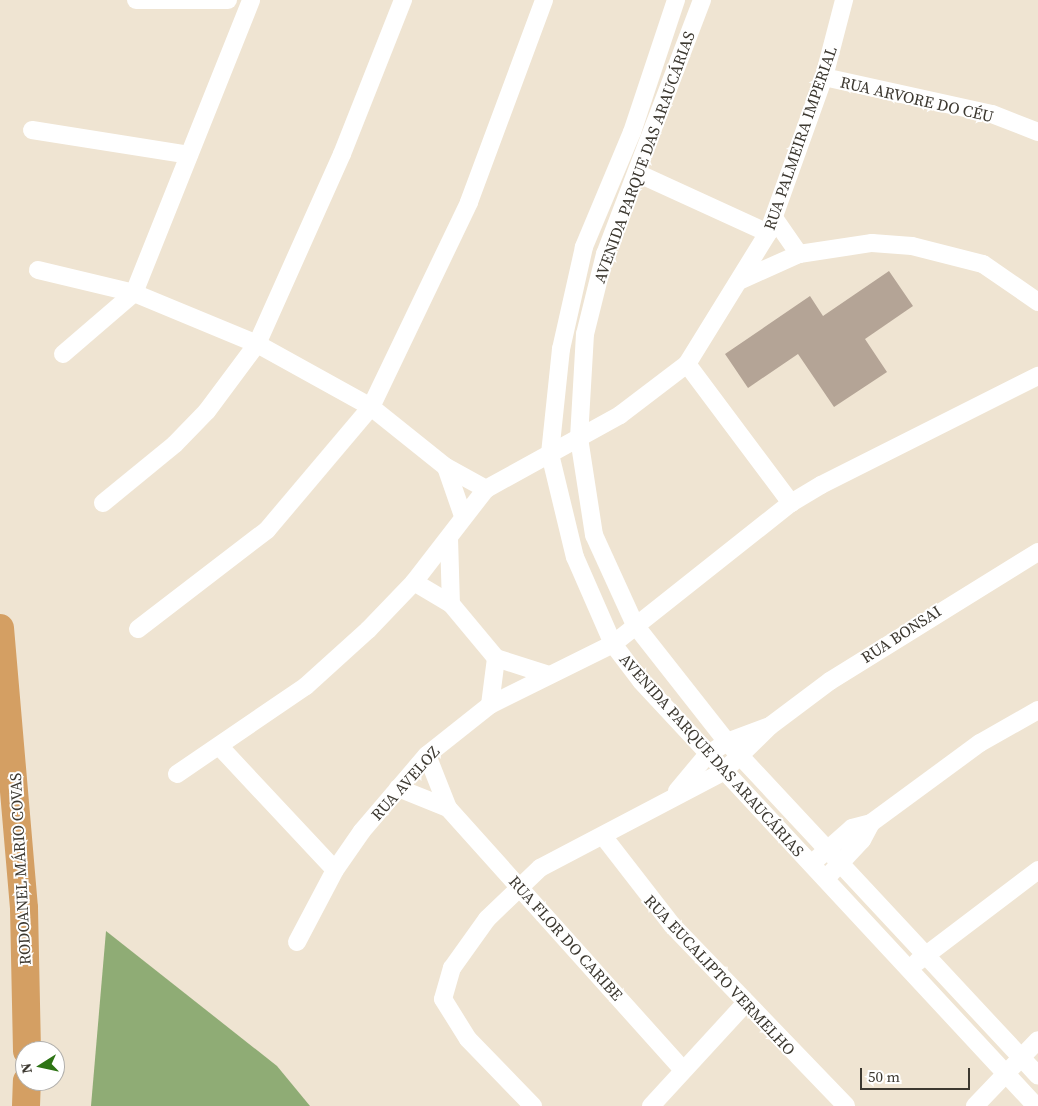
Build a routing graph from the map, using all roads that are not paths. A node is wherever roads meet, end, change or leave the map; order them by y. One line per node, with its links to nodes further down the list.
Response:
1 (136, 0): 2 (street)
2 (228, 0)
3 (252, 0): 12 (street)
4 (403, 0): 20 (street)
5 (544, 0): 24 (street)
6 (676, 0): 26 (street, AVENIDA PARQUE DAS ARAUCÁRIAS)
7 (702, 0): 13 (street, AVENIDA PARQUE DAS ARAUCÁRIAS)
8 (844, 0): 9 (street, RUA PALMEIRA IMPERIAL)
9 (824, 77): 11 (street, RUA ARVORE DO CÉU); 14 (street, RUA PALMEIRA IMPERIAL)
10 (32, 130): 12 (street)
11 (1038, 132)
12 (189, 155): 18 (street)
13 (638, 173): 14 (street); 25 (street, AVENIDA PARQUE DAS ARAUCÁRIAS)
14 (770, 226): 15 (street); 17 (street, RUA PALMEIRA IMPERIAL)
15 (799, 254): 17 (street); 19 (street)
16 (38, 270): 18 (street)
17 (741, 280): 22 (street, RUA PALMEIRA IMPERIAL)
18 (134, 293): 20 (street); 21 (street)
19 (1038, 302)
20 (257, 344): 24 (street); 29 (street)
21 (63, 354)
22 (687, 364): 25 (street, RUA PALMEIRA IMPERIAL); 30 (street)
23 (1036, 378): 30 (street, RUA AVELOZ)
24 (371, 407): 27 (street); 38 (street)
25 (579, 438): 26 (street, RUA PALMEIRA IMPERIAL); 36 (street, AVENIDA PARQUE DAS ARAUCÁRIAS)
26 (550, 454): 28 (street, RUA PALMEIRA IMPERIAL); 39 (street, AVENIDA PARQUE DAS ARAUCÁRIAS)
27 (446, 467): 28 (street); 31 (street)
28 (486, 489): 31 (street)
29 (103, 503)
30 (791, 503): 36 (street, RUA AVELOZ)
31 (463, 516): 32 (street)
32 (449, 538): 34 (street); 35 (street)
33 (1038, 552): 44 (street, RUA BONSAI)
34 (414, 582): 35 (street); 46 (street)
35 (450, 604): 40 (street)
36 (636, 625): 39 (street, RUA AVELOZ); 45 (street, AVENIDA PARQUE DAS ARAUCÁRIAS)
37 (0, 628): 69 (highway, RODOANEL MÁRIO COVAS)
38 (138, 629)
39 (613, 644): 41 (street, RUA AVELOZ); 48 (street, AVENIDA PARQUE DAS ARAUCÁRIAS)
40 (496, 658): 41 (street); 42 (street)
41 (549, 675): 42 (street, RUA AVELOZ)
42 (490, 705): 47 (street, RUA AVELOZ)
43 (1038, 710): 55 (street)
44 (770, 726): 45 (street); 49 (street)
45 (727, 742): 48 (street); 49 (street, AVENIDA PARQUE DAS ARAUCÁRIAS)
46 (220, 747): 51 (street); 60 (street)
47 (427, 755): 52 (street, RUA AVELOZ); 54 (street)
48 (708, 755): 50 (street, AVENIDA PARQUE DAS ARAUCÁRIAS); 53 (street)
49 (741, 757): 50 (street); 57 (street, AVENIDA PARQUE DAS ARAUCÁRIAS)
50 (723, 772): 53 (street); 58 (street, AVENIDA PARQUE DAS ARAUCÁRIAS)
51 (177, 774)
52 (398, 788): 54 (street); 60 (street, RUA AVELOZ)
53 (672, 798): 56 (street)
54 (448, 808): 63 (street, RUA FLOR DO CARIBE)
55 (871, 823): 57 (street); 59 (street)
56 (603, 836): 63 (street); 67 (street, RUA EUCALIPTO VERMELHO)
57 (826, 850): 58 (street); 59 (street, AVENIDA PARQUE DAS ARAUCÁRIAS)
58 (810, 865): 62 (street, AVENIDA PARQUE DAS ARAUCÁRIAS)
59 (840, 865): 62 (street); 65 (street, AVENIDA PARQUE DAS ARAUCÁRIAS)
60 (335, 870): 64 (street, RUA AVELOZ)
61 (1038, 870): 65 (street)
62 (823, 880): 66 (street, AVENIDA PARQUE DAS ARAUCÁRIAS)
63 (520, 885): 71 (street, RUA FLOR DO CARIBE); 76 (street)
64 (297, 942)
65 (925, 956): 66 (street); 70 (street, AVENIDA PARQUE DAS ARAUCÁRIAS)
66 (907, 971): 72 (street, AVENIDA PARQUE DAS ARAUCÁRIAS)
67 (744, 1005): 71 (street); 78 (street, RUA EUCALIPTO VERMELHO)
68 (1038, 1040): 70 (street)
69 (27, 1041)
70 (1021, 1058): 72 (street); 73 (street, AVENIDA PARQUE DAS ARAUCÁRIAS)
71 (683, 1070): 77 (street)
72 (1004, 1075): 79 (street); 80 (street, AVENIDA PARQUE DAS ARAUCÁRIAS)
73 (1038, 1075)
74 (26, 1091): 75 (highway)
75 (26, 1106)
76 (533, 1106)
77 (651, 1106)
78 (846, 1106)
79 (975, 1106)
80 (1036, 1106)

